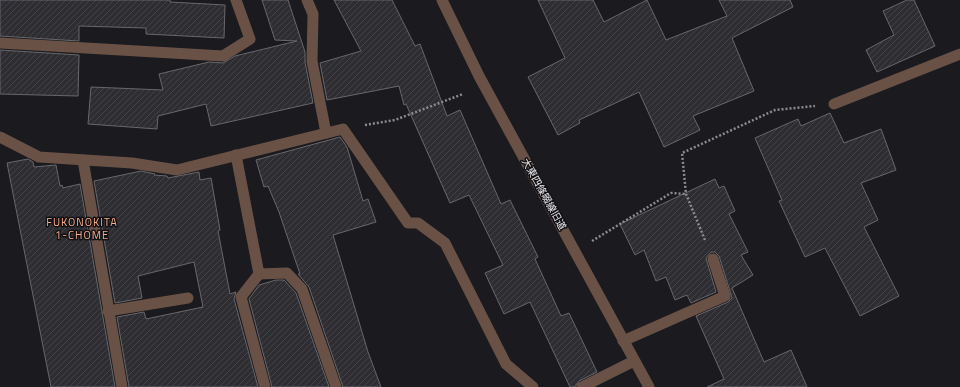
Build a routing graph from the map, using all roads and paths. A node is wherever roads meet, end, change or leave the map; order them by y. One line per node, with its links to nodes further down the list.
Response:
1 (236, 0): 4 (street)
2 (307, 0): 9 (street)
3 (442, 0): 14 (street, 大東四條畷線旧道)
4 (0, 43)
5 (960, 54): 7 (street)
6 (463, 94): 8 (path)
7 (834, 104): 13 (path)
8 (343, 129): 9 (street); 24 (street)
9 (326, 133): 11 (street)
10 (0, 137): 12 (street)
11 (236, 155): 12 (street); 16 (street)
12 (83, 160): 18 (street)
13 (686, 194): 14 (path); 15 (path)
14 (575, 251): 19 (street, 大東四條畷線旧道)
15 (713, 259): 19 (street)
16 (259, 274): 22 (street); 23 (street)
17 (188, 298): 18 (street)
18 (108, 311): 21 (street)
19 (623, 341): 20 (street, 大東四條畷線旧道)
20 (634, 361): 25 (street); 26 (street, 大東四條畷線旧道)
21 (122, 387)
22 (265, 387)
23 (336, 387)
24 (533, 387)
25 (582, 387)
26 (649, 387)

